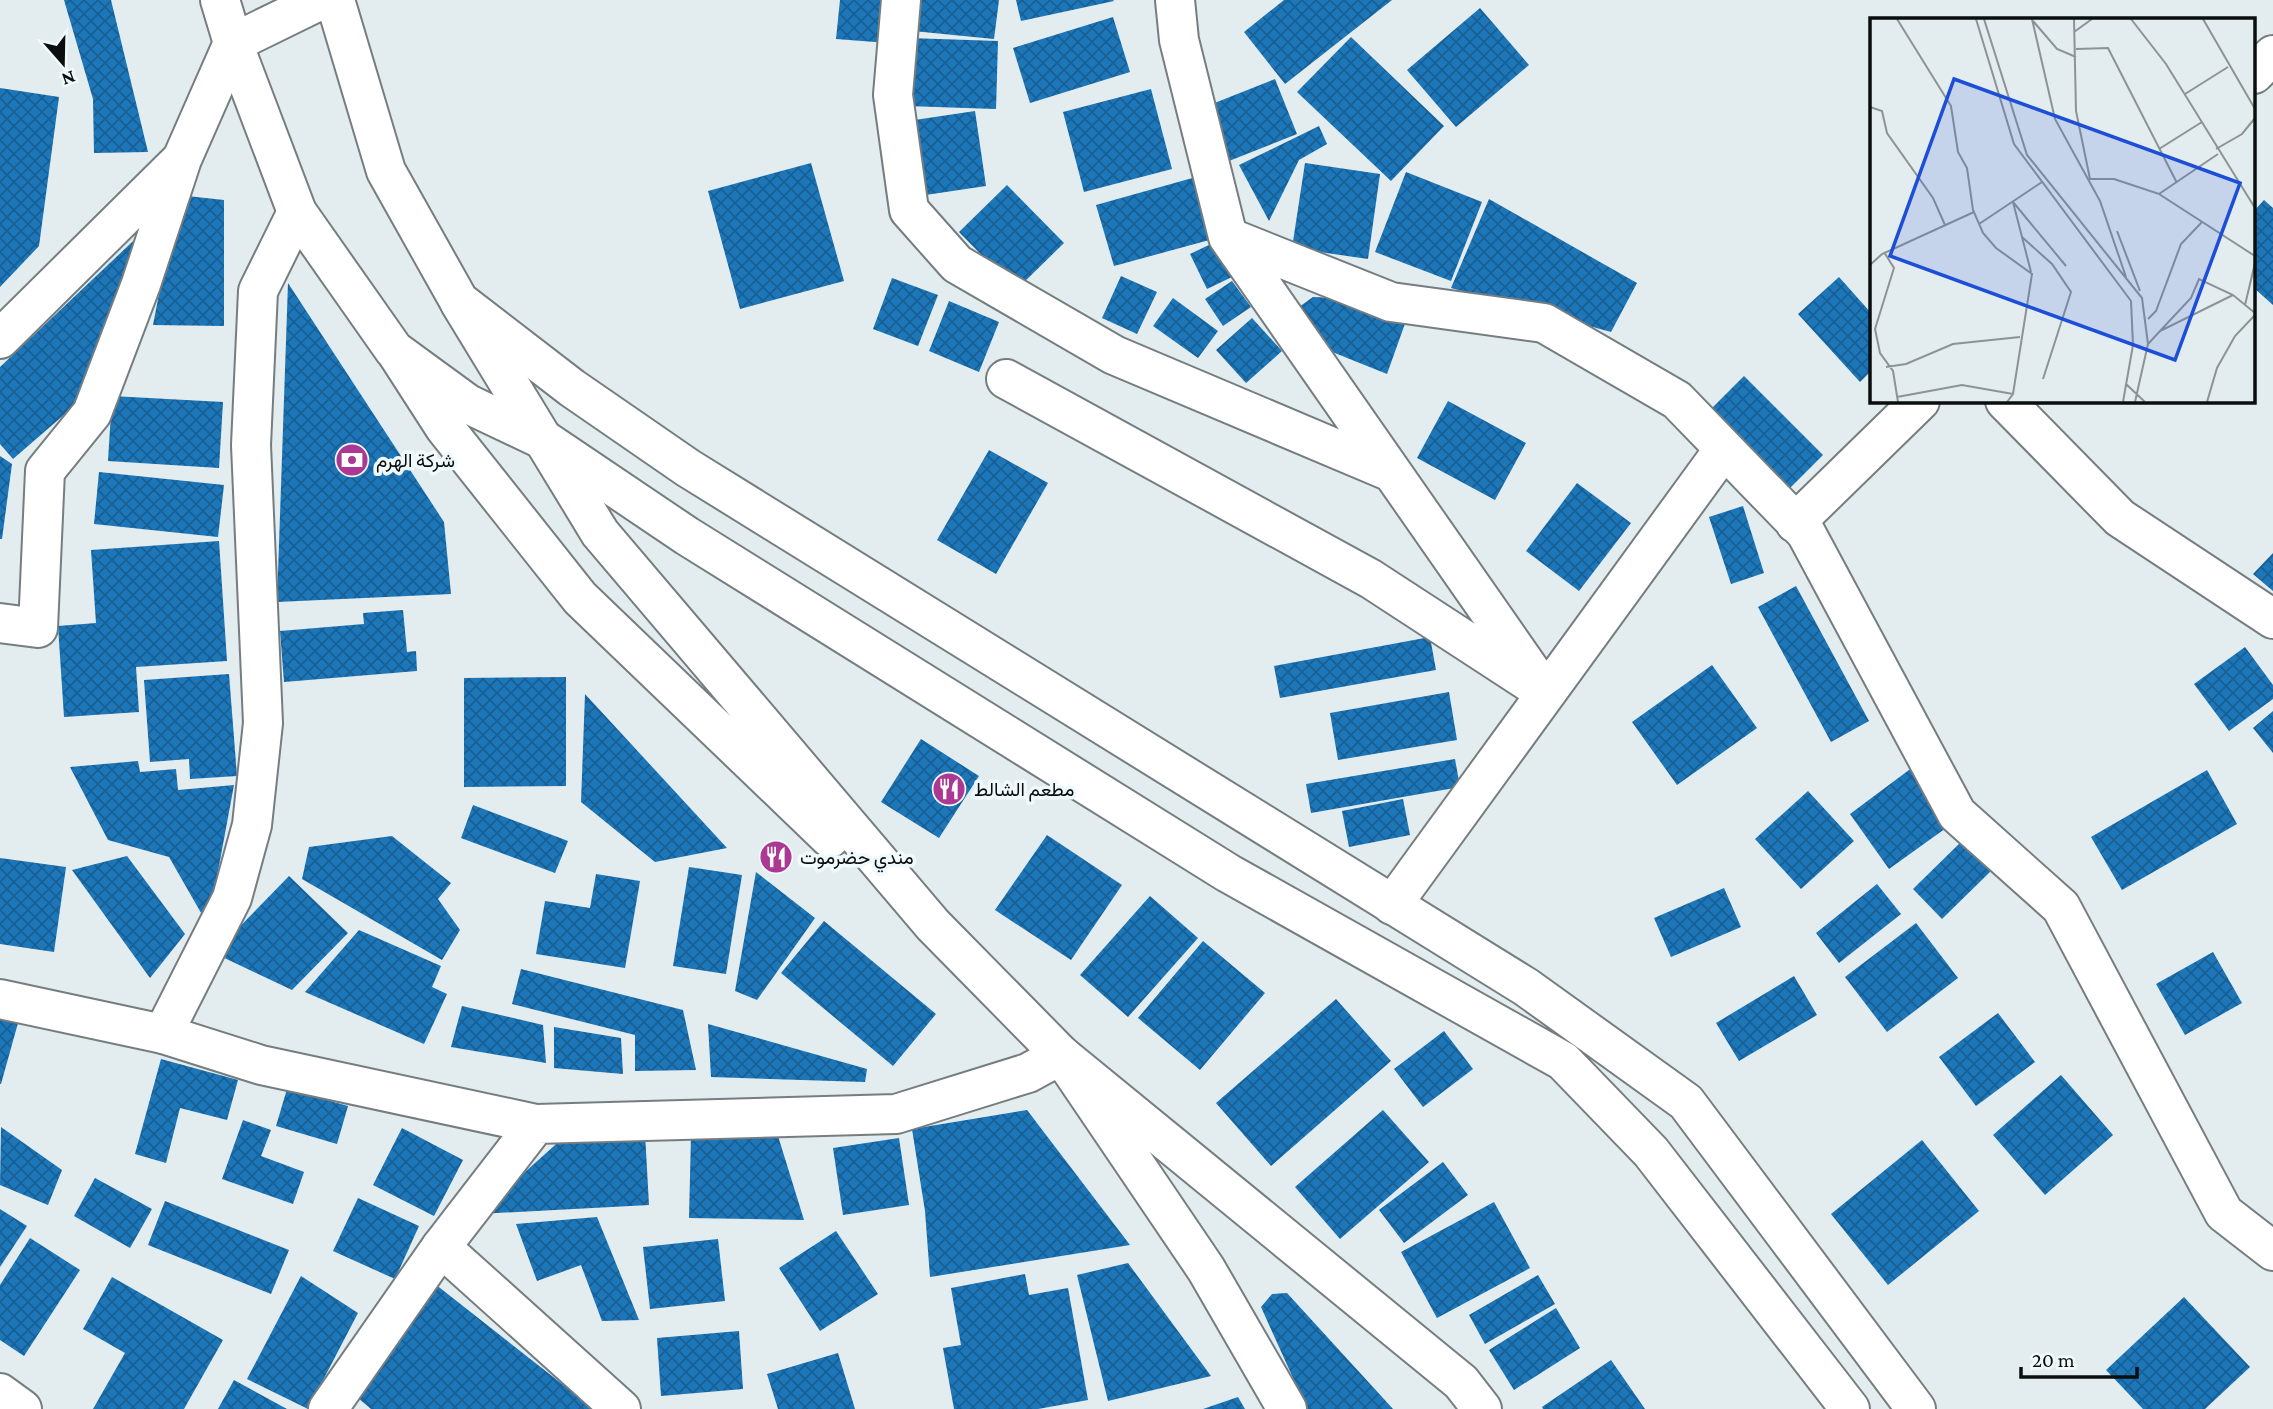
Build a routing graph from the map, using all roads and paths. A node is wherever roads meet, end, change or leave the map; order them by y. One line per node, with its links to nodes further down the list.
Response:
1 (220, 0): 6 (street)
2 (321, 0): 6 (street)
3 (335, 0): 12 (street)
4 (901, 0): 20 (street)
5 (1175, 0): 11 (street)
6 (233, 43): 9 (street); 10 (street)
7 (2273, 55): 8 (street)
8 (2256, 72)
9 (182, 159): 13 (street); 23 (street)
10 (297, 212): 14 (street); 28 (street)
11 (1228, 237): 19 (street); 20 (street)
12 (459, 301): 18 (street); 25 (street)
13 (0, 339)
14 (394, 350): 18 (street); 26 (street)
15 (1006, 379): 24 (street)
16 (1919, 402): 21 (street)
17 (2006, 402): 22 (street)
18 (546, 442): 26 (street); 39 (street)
19 (1724, 449): 21 (street); 24 (street)
20 (1391, 472): 24 (street)
21 (1796, 523): 32 (street)
22 (2273, 619)
23 (0, 623)
24 (1546, 694): 25 (street)
25 (1392, 905): 40 (street)
26 (933, 925): 29 (street)
27 (0, 999): 28 (street)
28 (163, 1034): 30 (street)
29 (1061, 1055): 30 (street); 37 (street); 38 (street)
30 (536, 1124): 31 (street)
31 (441, 1247): 35 (street); 36 (street)
32 (2273, 1251)
33 (0, 1393): 34 (street)
34 (22, 1409)
35 (328, 1409)
36 (621, 1409)
37 (1287, 1409)
38 (1482, 1409)
39 (1850, 1409)
40 (1916, 1409)

